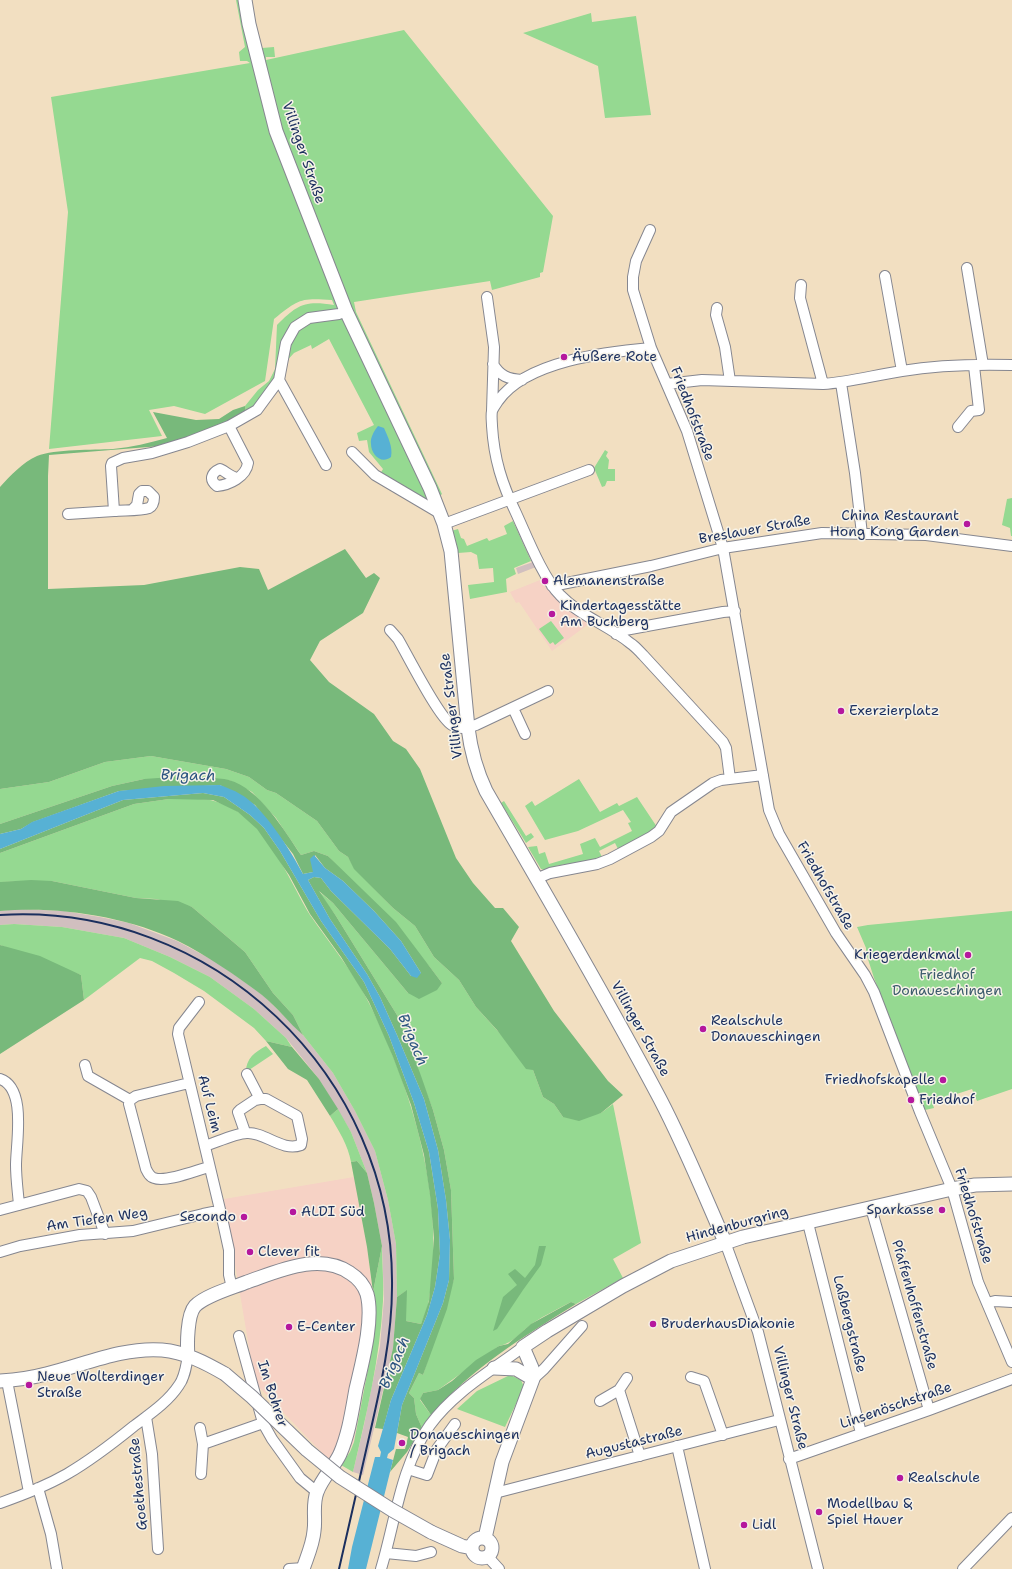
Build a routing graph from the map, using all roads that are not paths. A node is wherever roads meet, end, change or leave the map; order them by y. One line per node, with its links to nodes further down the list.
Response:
1 (245, 0): 8 (main road, Villinger Straße)
2 (650, 230): 9 (street, Friedhofstraße)
3 (967, 268): 11 (street)
4 (885, 276): 13 (street)
5 (800, 286): 19 (street)
6 (487, 297): 10 (street)
7 (717, 308): 16 (street)
8 (346, 311): 14 (street); 29 (main road, Villinger Straße)
9 (651, 348): 15 (street); 18 (street, Friedhofstraße)
10 (493, 364): 15 (street); 20 (street)
11 (979, 365): 12 (street); 13 (street); 22 (street)
12 (1012, 365)
13 (902, 371): 17 (street)
14 (279, 380): 21 (street); 24 (street)
15 (522, 380): 20 (street)
16 (730, 381): 18 (street); 19 (street)
17 (841, 383): 19 (street); 33 (street)
18 (667, 384): 35 (street, Friedhofstraße)
19 (823, 384)
20 (492, 411): 27 (street)
21 (229, 426): 26 (street); 30 (street)
22 (958, 427)
23 (352, 452): 29 (street)
24 (326, 465)
25 (589, 470): 27 (street)
26 (238, 478)
27 (509, 499): 32 (street); 36 (street)
28 (133, 509): 30 (street)
29 (439, 510): 32 (main road, Villinger Straße)
30 (114, 511): 31 (street)
31 (68, 514)
32 (444, 524): 42 (main road, Villinger Straße)
33 (862, 534): 34 (street, Breslauer Straße); 35 (street, Breslauer Straße)
34 (1012, 546)
35 (723, 548): 36 (street, Breslauer Straße); 37 (street, Friedhofstraße)
36 (552, 586): 39 (street)
37 (735, 611): 39 (street); 44 (street, Friedhofstraße)
38 (390, 630): 42 (street)
39 (616, 634): 45 (street)
40 (548, 691): 41 (street)
41 (513, 708): 42 (street); 43 (street)
42 (468, 728): 46 (main road, Villinger Straße)
43 (525, 734)
44 (763, 775): 45 (street); 58 (street, Friedhofstraße)
45 (730, 779): 46 (street)
46 (538, 878): 65 (main road, Villinger Straße)
47 (199, 1002): 51 (street, Auf Leim)
48 (85, 1065): 53 (street)
49 (247, 1074): 52 (street)
50 (0, 1079): 59 (street)
51 (189, 1083): 53 (street); 55 (street, Auf Leim)
52 (260, 1099): 54 (street); 54 (street)
53 (130, 1100): 56 (street)
54 (245, 1132): 55 (street)
55 (204, 1146): 56 (street, Auf Leim)
56 (209, 1167): 62 (street, Auf Leim)
57 (1012, 1184): 58 (main road, Hindenburgring)
58 (952, 1189): 60 (main road, Hindenburgring); 69 (street, Friedhofstraße)
59 (19, 1206): 61 (street); 64 (street)
60 (871, 1208): 63 (main road, Hindenburgring); 83 (street, Pfaffenhoffenstraße)
61 (0, 1210)
62 (222, 1218): 64 (street, Am Tiefen Weg); 67 (street)
63 (808, 1223): 65 (main road, Hindenburgring); 89 (street, Laßbergstraße)
64 (105, 1234): 66 (street, Am Tiefen Weg)
65 (725, 1242): 72 (main road, Hindenburgring); 85 (street, Villinger Straße)
66 (0, 1252)
67 (232, 1288): 73 (main road); 98 (main road)
68 (1012, 1302): 69 (street)
69 (987, 1303): 74 (street, Friedhofstraße)
70 (582, 1326): 78 (street)
71 (239, 1336): 86 (street, Im Bohrer)
72 (524, 1347): 75 (street); 78 (main road)
73 (188, 1356): 80 (main road); 84 (street); 103 (main road, bridge)
74 (1012, 1362)
75 (494, 1368): 78 (main road); 95 (street)
76 (691, 1377): 90 (street)
77 (627, 1378): 81 (street)
78 (533, 1379): 99 (main road)
79 (1012, 1379): 83 (street, Linsenöschstraße)
80 (3, 1381): 97 (street)
81 (619, 1390): 82 (street); 93 (street)
82 (600, 1401)
83 (929, 1410): 89 (street, Linsenöschstraße)
84 (146, 1417): 97 (street); 104 (street, Goethestraße)
85 (779, 1420): 90 (street, Augustastraße); 94 (street, Villinger Straße)
86 (263, 1423): 91 (street); 98 (street, Im Bohrer)
87 (455, 1424): 95 (street)
88 (200, 1428): 91 (street)
89 (861, 1433): 94 (street, Linsenöschstraße)
90 (723, 1435): 92 (street, Augustastraße)
91 (203, 1444): 96 (street)
92 (677, 1446): 93 (street, Augustastraße); 113 (street)
93 (640, 1456): 99 (street, Augustastraße)
94 (789, 1459): 114 (street, Villinger Straße)
95 (408, 1470): 106 (street)
96 (201, 1474)
97 (33, 1490): 100 (street); 109 (street)
98 (317, 1492): 108 (main road)
99 (495, 1493): 102 (main road)
100 (0, 1503)
101 (1010, 1525): 115 (street)
102 (484, 1538): 103 (main road); 107 (main road)
103 (472, 1548): 107 (main road)
104 (158, 1549)
105 (431, 1552): 106 (street)
106 (386, 1553): 111 (street)
107 (488, 1557): 112 (street)
108 (304, 1568): 110 (street)
109 (57, 1569)
110 (288, 1569)
111 (381, 1569)
112 (499, 1569)
113 (705, 1569)
114 (818, 1569)
115 (963, 1569)

